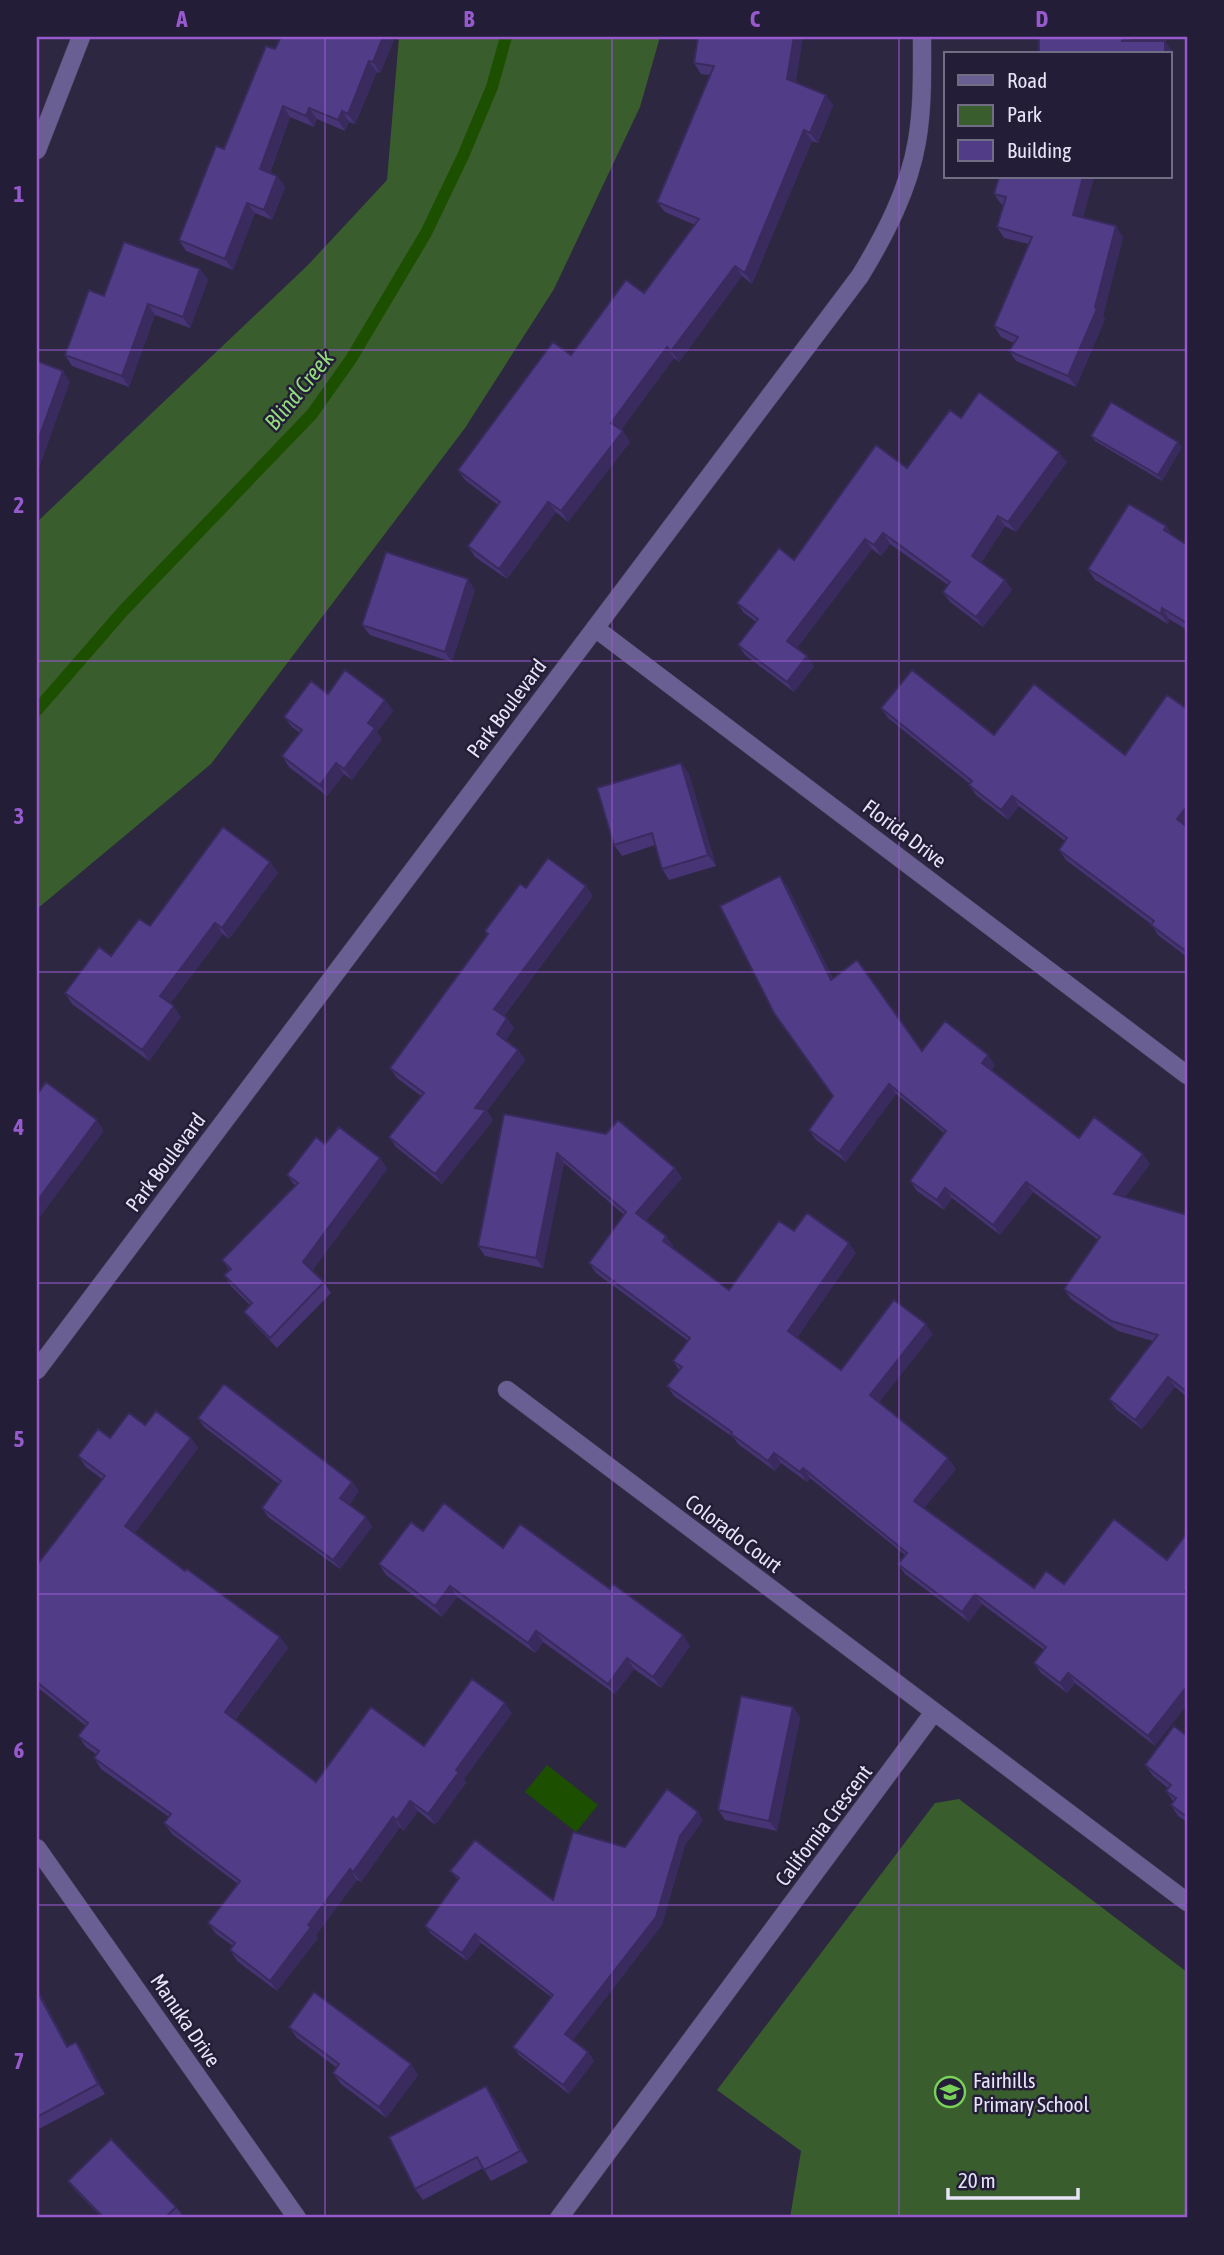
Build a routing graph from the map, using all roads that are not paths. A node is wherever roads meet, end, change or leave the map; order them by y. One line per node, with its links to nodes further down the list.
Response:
1 (81, 37): 3 (street)
2 (922, 37): 4 (street, Park Boulevard)
3 (37, 150)
4 (595, 628): 5 (street, Florida Drive); 6 (street, Park Boulevard)
5 (1187, 1075)
6 (37, 1370)
7 (507, 1390): 8 (street, Colorado Court)
8 (934, 1712): 10 (street); 12 (street, California Crescent)
9 (37, 1848): 11 (street, Manuka Drive)
10 (1187, 1902)
11 (297, 2218)
12 (559, 2218)

